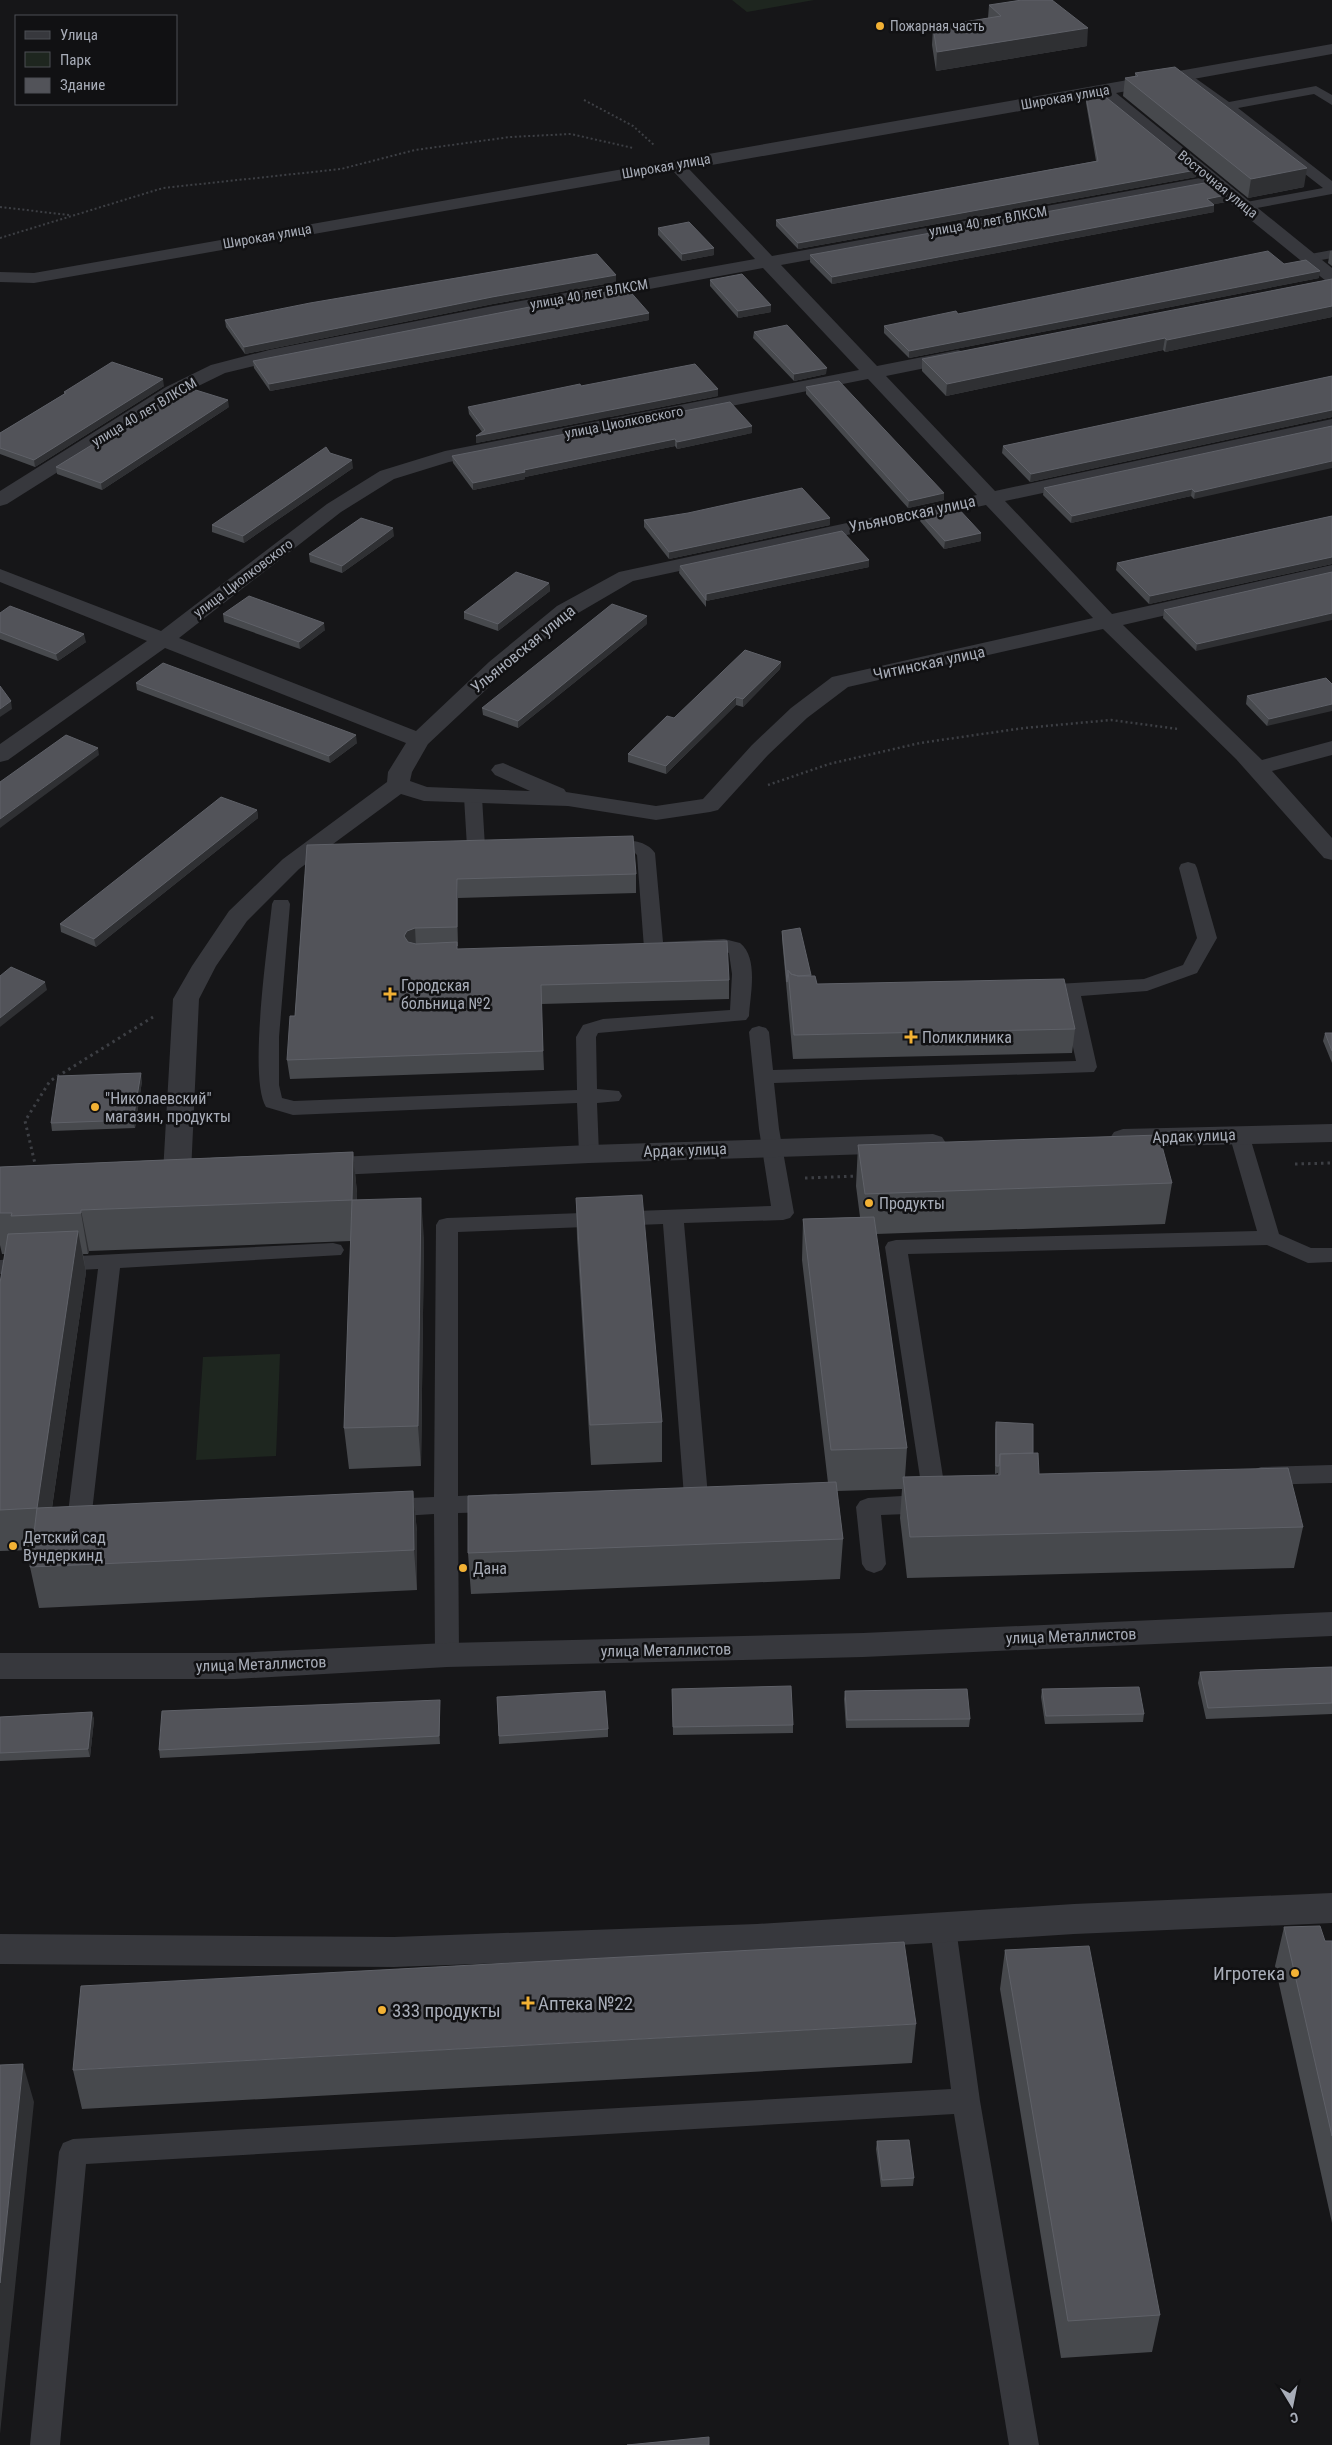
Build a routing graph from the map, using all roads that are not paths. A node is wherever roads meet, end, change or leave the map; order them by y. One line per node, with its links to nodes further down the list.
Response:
1 (1332, 49): 2 (street, Широкая улица)
2 (1184, 74): 3 (street, Широкая улица); 5 (lane)
3 (1103, 91): 6 (street, Широкая улица); 7 (street, Восточная улица)
4 (1332, 101): 5 (lane)
5 (1227, 106): 8 (lane)
6 (675, 164): 12 (street); 14 (street, Широкая улица)
7 (1213, 181): 9 (street, Восточная улица); 12 (street, улица 40 лет ВЛКСМ)
8 (1332, 189): 9 (lane)
9 (1246, 206): 11 (street, Восточная улица)
10 (1332, 254): 11 (lane)
11 (1310, 258): 13 (street, Восточная улица)
12 (767, 261): 16 (street); 19 (street, улица 40 лет ВЛКСМ)
13 (1332, 277)
14 (0, 278)
15 (977, 352): 16 (street, улица Циолковского)
16 (873, 373): 18 (street); 23 (street, улица Циолковского)
17 (1332, 425): 18 (street, Ульяновская улица)
18 (989, 498): 22 (street); 24 (street, Ульяновская улица)
19 (0, 500)
20 (1332, 571): 22 (street, Читинская улица)
21 (0, 575): 23 (street)
22 (1108, 622): 27 (street); 31 (street, Читинская улица)
23 (162, 640): 24 (street); 26 (street, улица Циолковского)
24 (419, 740): 29 (street, Ульяновская улица)
25 (1332, 748): 27 (street)
26 (0, 755)
27 (1257, 768): 34 (street)
28 (503, 770): 31 (street)
29 (398, 785): 30 (street); 52 (street)
30 (473, 797): 31 (street); 33 (lane)
31 (568, 799)
32 (586, 846): 38 (lane)
33 (496, 847)
34 (1332, 853)
35 (1188, 868): 40 (lane)
36 (281, 904): 43 (lane)
37 (634, 948): 38 (lane)
38 (654, 948): 43 (lane)
39 (1021, 991): 40 (lane)
40 (1070, 991): 42 (lane)
41 (759, 1032): 42 (lane)
42 (764, 1076): 49 (lane)
43 (587, 1096): 44 (lane); 50 (lane)
44 (612, 1096)
45 (1332, 1133): 46 (street, Ардак улица)
46 (1239, 1134): 47 (street, Ардак улица); 54 (lane)
47 (1100, 1138)
48 (961, 1142): 49 (street, Ардак улица)
49 (772, 1147): 50 (street, Ардак улица); 53 (lane)
50 (589, 1154): 51 (street, Ардак улица)
51 (295, 1168)
52 (206, 1172)
53 (673, 1216): 63 (lane); 65 (lane)
54 (1270, 1238): 56 (lane); 62 (lane)
55 (333, 1250): 57 (lane)
56 (1332, 1255)
57 (110, 1260): 58 (lane); 67 (lane)
58 (0, 1267)
59 (1332, 1474): 60 (lane)
60 (1242, 1477)
61 (972, 1484): 62 (lane)
62 (933, 1486): 68 (lane)
63 (696, 1497)
64 (513, 1503): 65 (lane)
65 (446, 1505): 66 (lane); 70 (lane)
66 (366, 1509)
67 (118, 1520)
68 (874, 1564)
69 (1332, 1624): 70 (street, улица Металлистов)
70 (447, 1655): 71 (street, улица Металлистов)
71 (0, 1666)
72 (1332, 1908): 73 (street)
73 (943, 1928): 74 (street); 75 (lane)
74 (0, 1949)
75 (966, 2101): 76 (lane); 77 (lane)
76 (45, 2445)
77 (1024, 2445)

